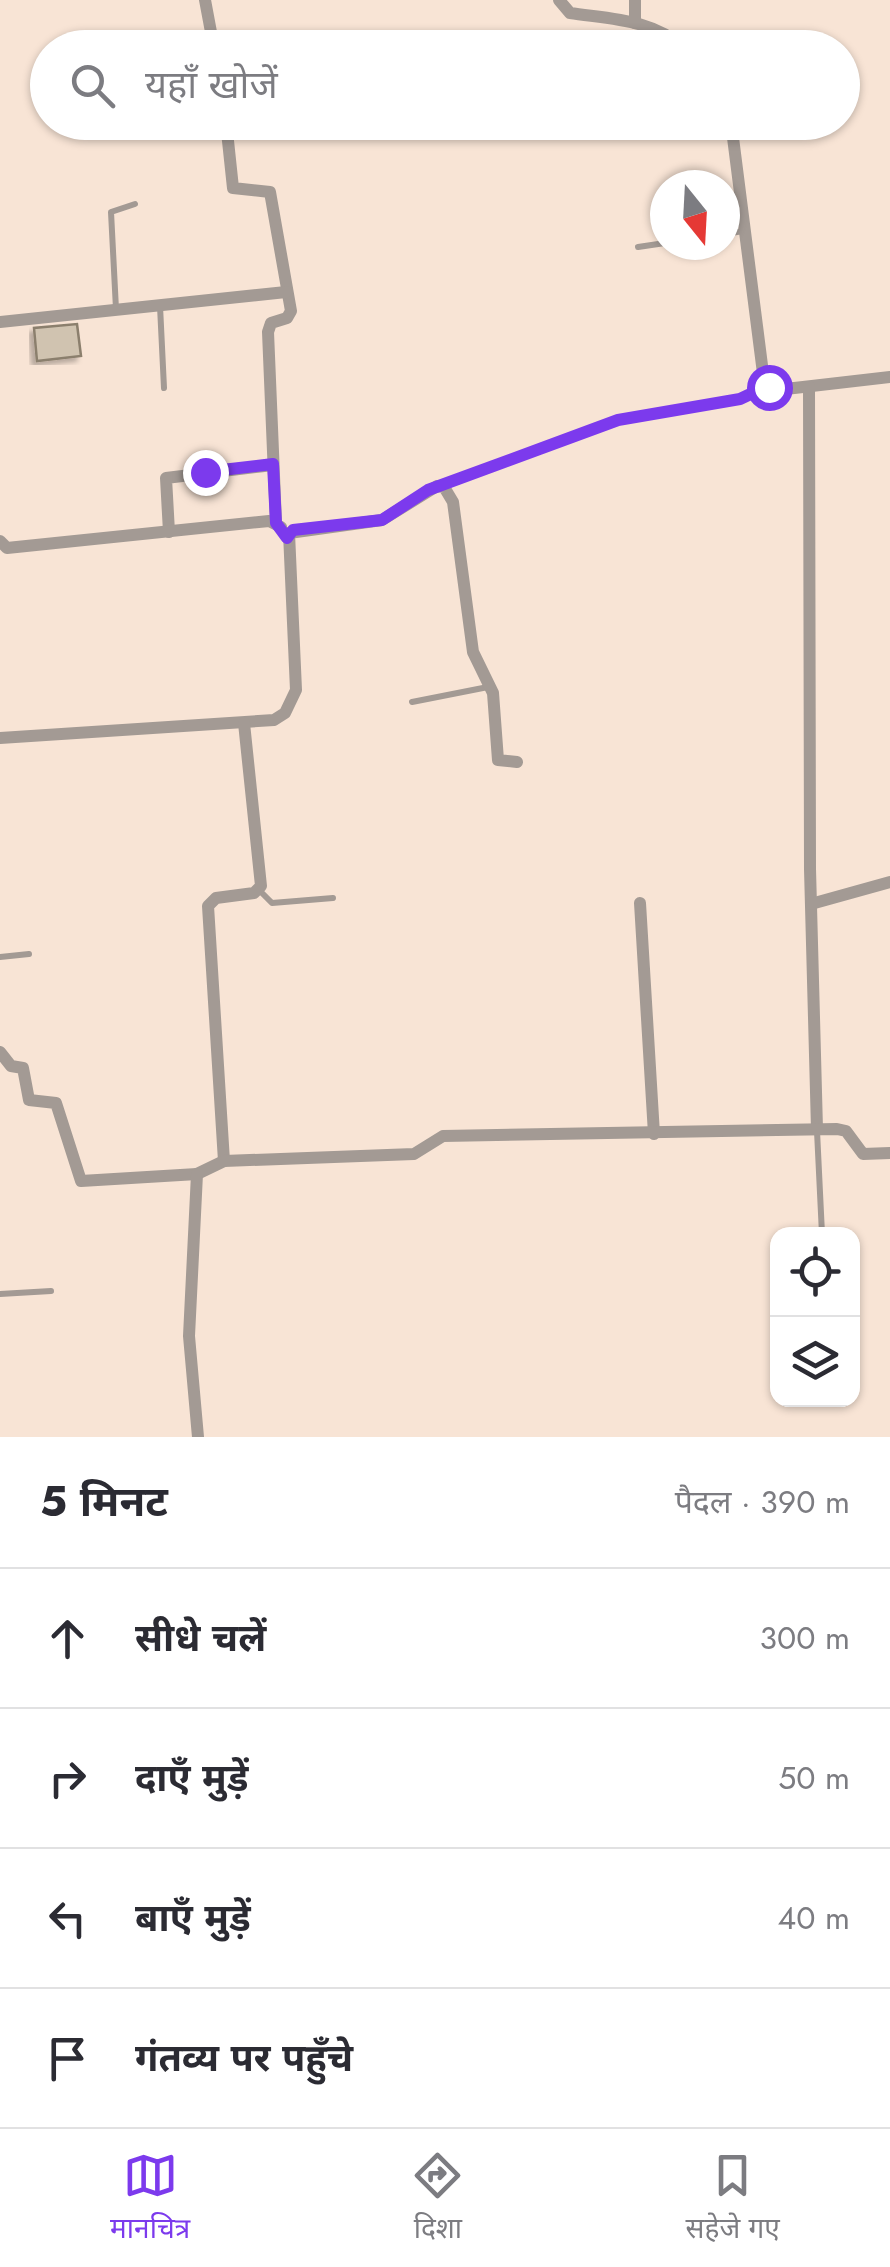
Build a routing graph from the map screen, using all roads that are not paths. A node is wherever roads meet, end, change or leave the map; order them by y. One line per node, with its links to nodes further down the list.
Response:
1 (206, 0): 5 (street)
2 (559, 0): 4 (street)
3 (634, 0): 4 (street)
4 (635, 23): 6 (street)
5 (211, 30)
6 (658, 30)
7 (228, 140): 14 (street)
8 (733, 140): 10 (street)
9 (135, 204): 16 (lane)
10 (744, 231): 11 (lane); 19 (street)
11 (740, 232)
12 (650, 246): 13 (lane)
13 (638, 248)
14 (286, 292): 15 (street); 21 (street)
15 (160, 306): 16 (street); 20 (lane)
16 (116, 310): 17 (street)
17 (0, 322)
18 (890, 376): 19 (street)
19 (809, 387): 35 (street)
20 (164, 388)
21 (273, 464): 22 (street); 23 (street)
22 (276, 523): 23 (street); 24 (street)
23 (168, 532): 25 (street)
24 (287, 538): 26 (street); 28 (street)
25 (0, 541)
26 (489, 687): 27 (lane); 30 (street)
27 (412, 702)
28 (244, 723): 29 (street); 32 (street)
29 (0, 738)
30 (517, 762)
31 (890, 882): 35 (street)
32 (259, 890): 33 (lane); 42 (street)
33 (333, 898)
34 (640, 903): 40 (street)
35 (811, 904): 39 (street)
36 (29, 954): 37 (lane)
37 (0, 957)
38 (0, 1052): 44 (street)
39 (817, 1130): 40 (street); 41 (street); 45 (lane)
40 (654, 1134): 42 (street)
41 (890, 1153): 43 (lane)
42 (224, 1161): 44 (street)
43 (890, 1167)
44 (197, 1174): 48 (street)
45 (822, 1227)
46 (51, 1291): 47 (lane)
47 (0, 1294)
48 (198, 1437)

